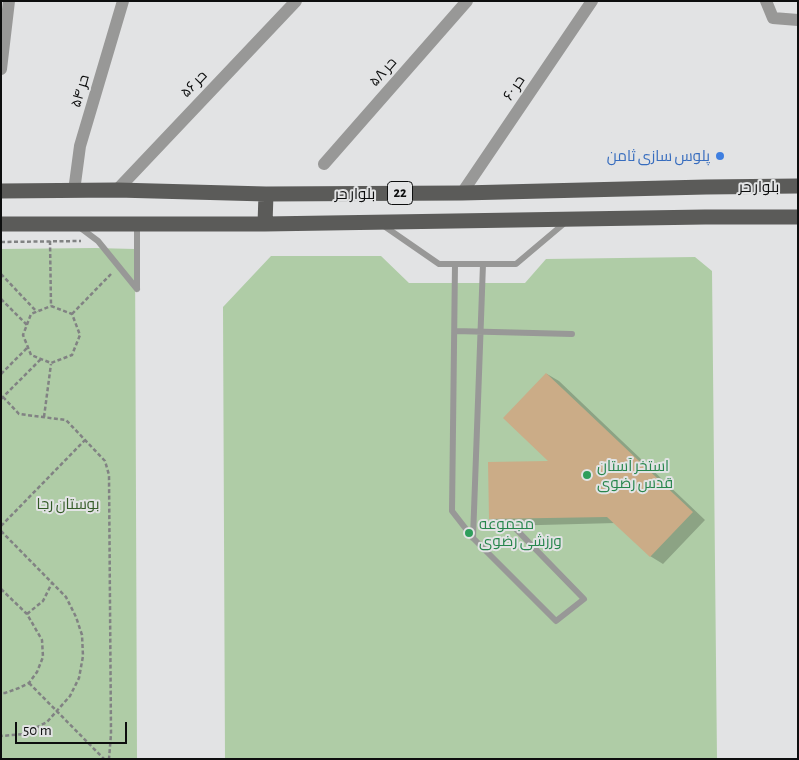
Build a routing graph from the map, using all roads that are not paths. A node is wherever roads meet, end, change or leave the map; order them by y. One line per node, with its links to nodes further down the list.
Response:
1 (9, 1): 8 (street)
2 (123, 1): 11 (street, حر ۵۴)
3 (296, 1): 12 (street, حر ۵۶)
4 (467, 1): 9 (street, حر ۵۸)
5 (592, 1): 14 (street, حر ۶۰)
6 (766, 1): 7 (street)
7 (798, 20)
8 (1, 69)
9 (324, 164)
10 (798, 186): 14 (main road, بلوار حر / 22)
11 (74, 190): 12 (main road, بلوار حر / 22); 13 (main road, بلوار حر / 22)
12 (117, 190): 15 (main road, بلوار حر / 22)
13 (1, 191)
14 (462, 193): 15 (main road, بلوار حر / 22)
15 (266, 194): 22 (main road)
16 (798, 217): 17 (main road, بلوار حر / 22)
17 (570, 219): 18 (main road, بلوار حر / 22); 24 (lane)
18 (379, 222): 22 (main road, بلوار حر / 22); 23 (lane)
19 (1, 224): 20 (main road, بلوار حر / 22)
20 (75, 224): 21 (main road, بلوار حر / 22); 21 (lane)
21 (137, 224): 22 (main road, بلوار حر / 22)
22 (265, 224)
23 (455, 264): 24 (lane); 25 (lane)
24 (483, 264): 26 (lane)
25 (455, 331): 26 (lane); 29 (lane)
26 (481, 332): 27 (lane); 29 (lane)
27 (572, 334)
28 (512, 524): 29 (lane)
29 (473, 538)

